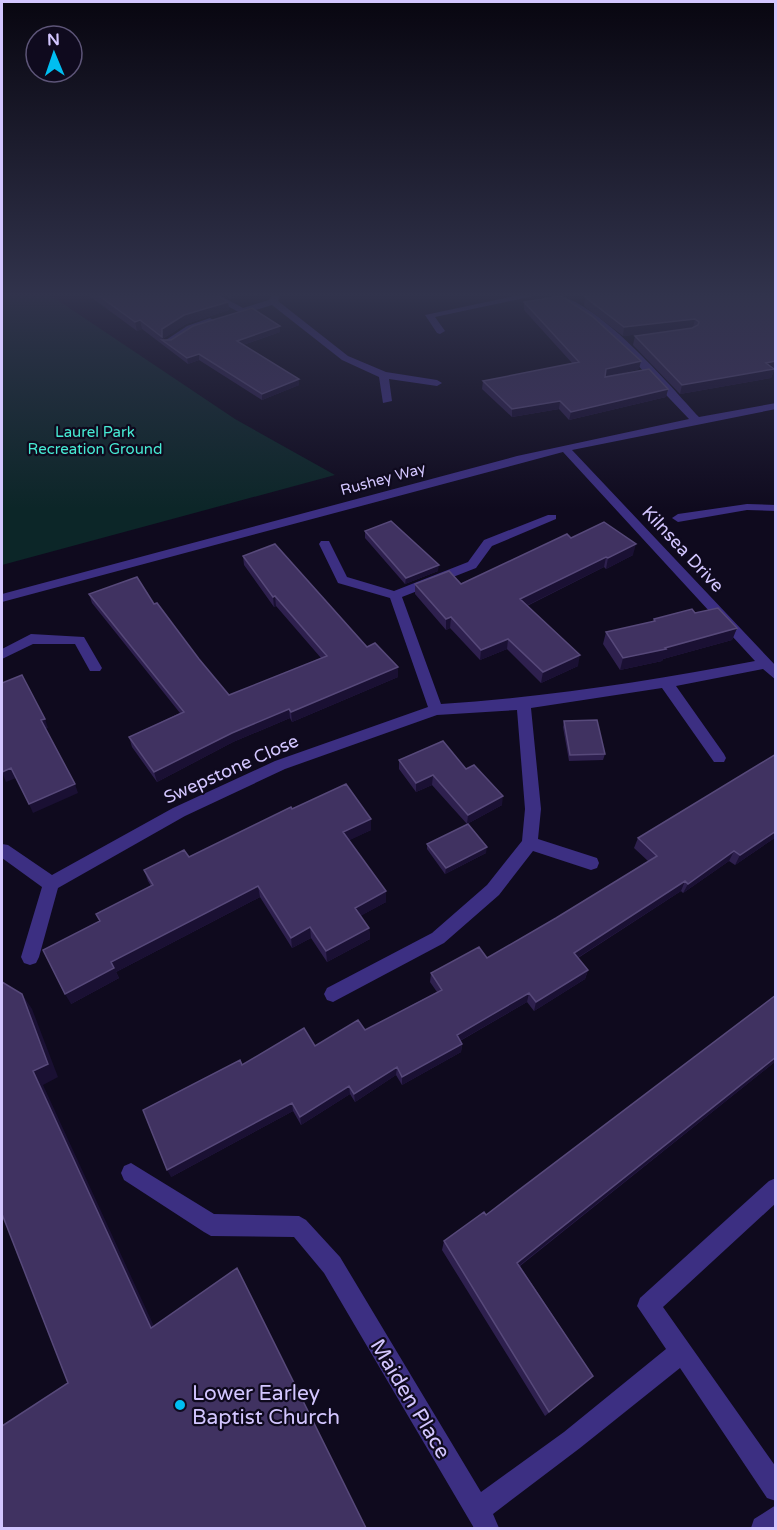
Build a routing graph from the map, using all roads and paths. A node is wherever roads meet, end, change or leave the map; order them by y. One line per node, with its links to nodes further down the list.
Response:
1 (364, 366): 3 (street)
2 (640, 366): 7 (street)
3 (384, 375): 4 (street); 5 (street)
4 (437, 383)
5 (387, 401)
6 (776, 406): 7 (street, Rushey Way)
7 (697, 421): 8 (street, Rushey Way)
8 (565, 448): 14 (street, Rushey Way); 17 (street, Kilnsea Drive)
9 (776, 508): 11 (street)
10 (552, 517): 13 (street)
11 (678, 518)
12 (325, 544): 13 (street)
13 (396, 595): 20 (street)
14 (2, 598)
15 (2, 654): 16 (street)
16 (95, 668)
17 (770, 670): 18 (street, Swepstone Close)
18 (666, 683): 19 (street, Swepstone Close); 21 (street)
19 (524, 704): 20 (street, Swepstone Close); 22 (street)
20 (436, 710): 25 (street, Swepstone Close)
21 (719, 758)
22 (530, 843): 24 (street); 27 (street)
23 (2, 850): 25 (street)
24 (591, 863)
25 (51, 884): 26 (street)
26 (30, 957)
27 (333, 993)
28 (132, 1173): 33 (street, Maiden Place)
29 (776, 1188): 30 (street)
30 (682, 1351): 31 (street); 33 (street, Maiden Place)
31 (776, 1489)
32 (776, 1517): 34 (street)
33 (482, 1519)
34 (764, 1528)

